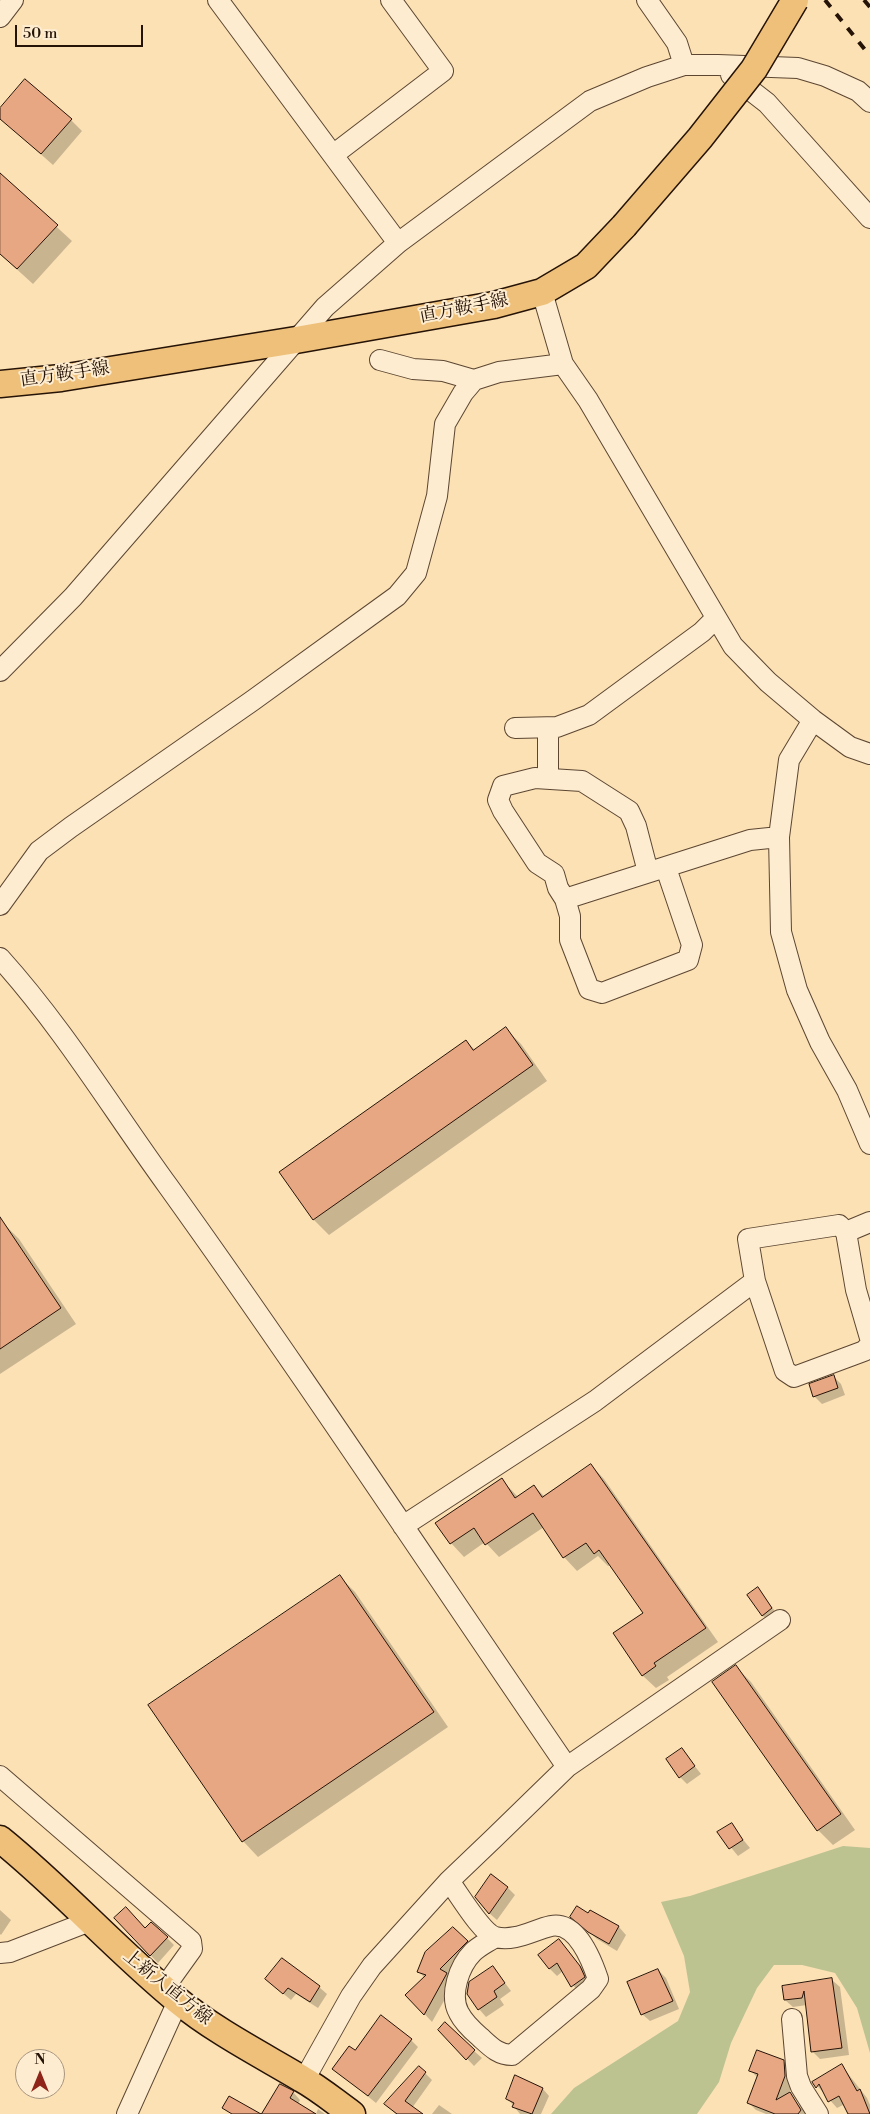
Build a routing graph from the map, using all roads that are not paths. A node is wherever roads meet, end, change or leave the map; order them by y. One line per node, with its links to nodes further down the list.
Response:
1 (13, 0): 6 (street)
2 (218, 0): 10 (street)
3 (391, 0): 10 (street)
4 (647, 0): 7 (street)
5 (795, 0): 13 (main road, 直方鞍手線, bridge)
6 (0, 17)
7 (684, 65): 8 (street); 12 (street)
8 (718, 65): 9 (street); 11 (street)
9 (870, 102)
10 (333, 155): 12 (street)
11 (870, 218)
12 (398, 243): 14 (street)
13 (542, 292): 14 (main road, 直方鞍手線); 16 (street)
14 (296, 340): 18 (main road, 直方鞍手線); 20 (street)
15 (380, 360): 17 (street)
16 (563, 364): 17 (street); 19 (street)
17 (474, 380): 29 (street)
18 (0, 384)
19 (715, 619): 21 (street); 23 (street)
20 (0, 671)
21 (813, 720): 24 (street); 26 (street)
22 (515, 728): 23 (street)
23 (548, 728): 25 (street)
24 (870, 754)
25 (548, 778): 27 (street); 28 (street)
26 (779, 837): 27 (street); 31 (street)
27 (657, 870): 28 (street); 28 (street)
28 (565, 899)
29 (0, 905)
30 (0, 958): 37 (street)
31 (870, 1144)
32 (870, 1222): 33 (street)
33 (846, 1232): 34 (street); 35 (street)
34 (755, 1281): 36 (street); 37 (street)
35 (870, 1338)
36 (870, 1345)
37 (403, 1526): 39 (street)
38 (780, 1620): 39 (street)
39 (567, 1767): 42 (street)
40 (0, 1776): 46 (street)
41 (0, 1839): 43 (main road, 上新入直方線)
42 (449, 1881): 44 (street); 48 (street)
43 (90, 1921): 45 (street); 46 (main road, 上新入直方線)
44 (495, 1936): 44 (street)
45 (0, 1953)
46 (171, 1994): 48 (main road, 上新入直方線); 49 (street)
47 (792, 2020): 51 (street)
48 (304, 2080): 50 (main road, 上新入直方線)
49 (126, 2114)
50 (352, 2114)
51 (818, 2114)

